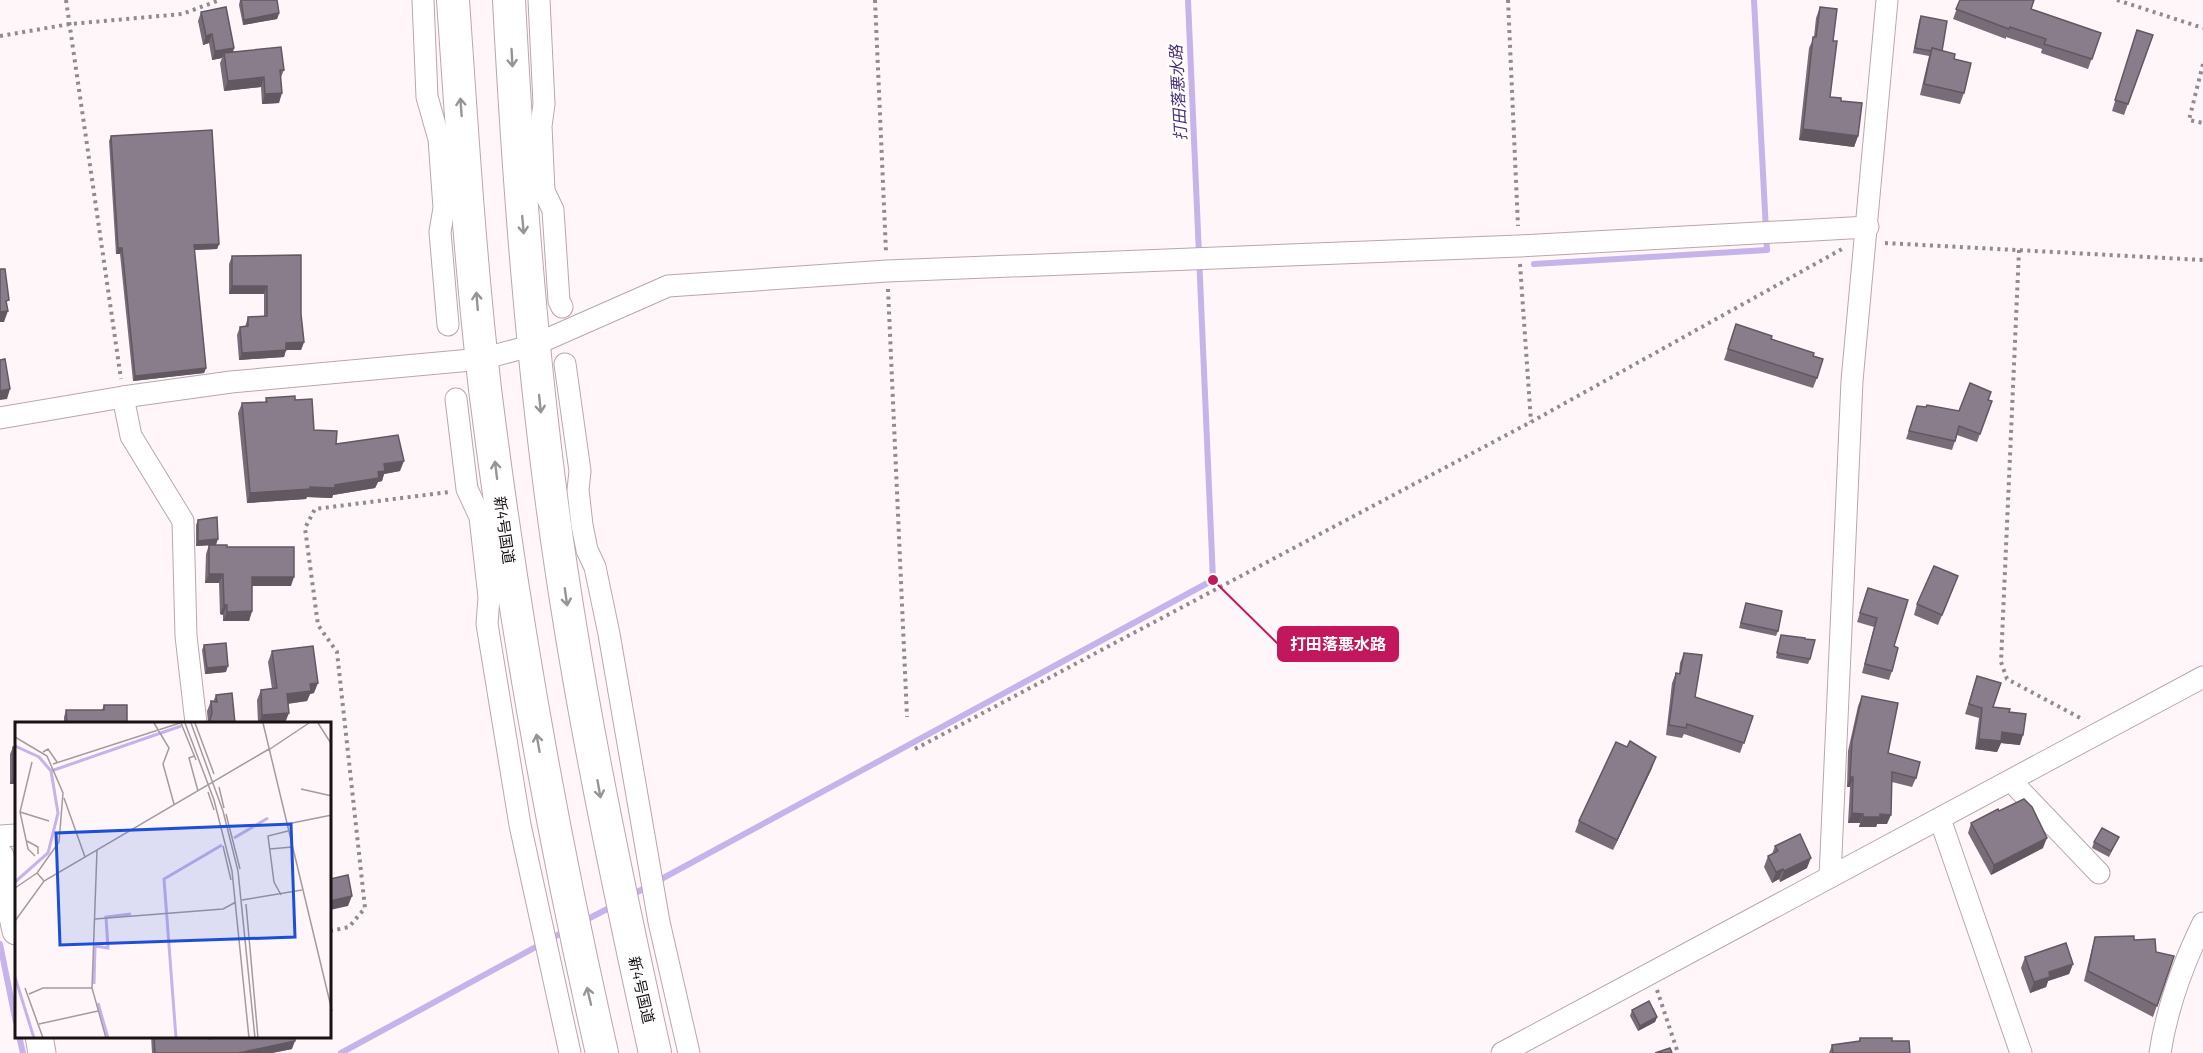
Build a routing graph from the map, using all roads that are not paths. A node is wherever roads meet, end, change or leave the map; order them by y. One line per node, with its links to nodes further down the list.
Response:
1 (423, 0): 7 (street)
2 (453, 0): 7 (highway, 新4号国道, one-way to 2)
3 (509, 0): 6 (highway, 新4号国道, one-way to 6)
4 (539, 0): 6 (street)
5 (1887, 0): 8 (street)
6 (530, 165): 9 (street); 11 (highway, 新4号国道, one-way to 11)
7 (453, 174): 10 (street); 12 (highway, 新4号国道, one-way to 7)
8 (1867, 235): 11 (street); 25 (street)
9 (562, 307)
10 (448, 325)
11 (534, 345): 12 (street); 17 (highway, 新4号国道, one-way to 17)
12 (482, 359): 14 (street); 18 (highway, 新4号国道, one-way to 12)
13 (565, 364): 17 (street)
14 (123, 397): 16 (street); 20 (street)
15 (456, 399): 18 (street)
16 (0, 418)
17 (569, 527): 32 (highway, 新4号国道, one-way to 32); 33 (street)
18 (495, 550): 30 (street); 31 (highway, 新4号国道, one-way to 18)
19 (2203, 676): 21 (street)
20 (196, 722)
21 (2010, 781): 22 (street); 24 (street)
22 (1940, 819): 25 (street); 35 (street)
23 (0, 856): 27 (main road)
24 (2099, 873)
25 (1830, 877): 34 (street)
26 (2203, 923): 36 (street)
27 (15, 926)
28 (39, 1038): 29 (main road)
29 (42, 1053)
30 (570, 1053)
31 (602, 1053)
32 (655, 1053)
33 (689, 1053)
34 (1502, 1053)
35 (2021, 1053)
36 (2160, 1053)

